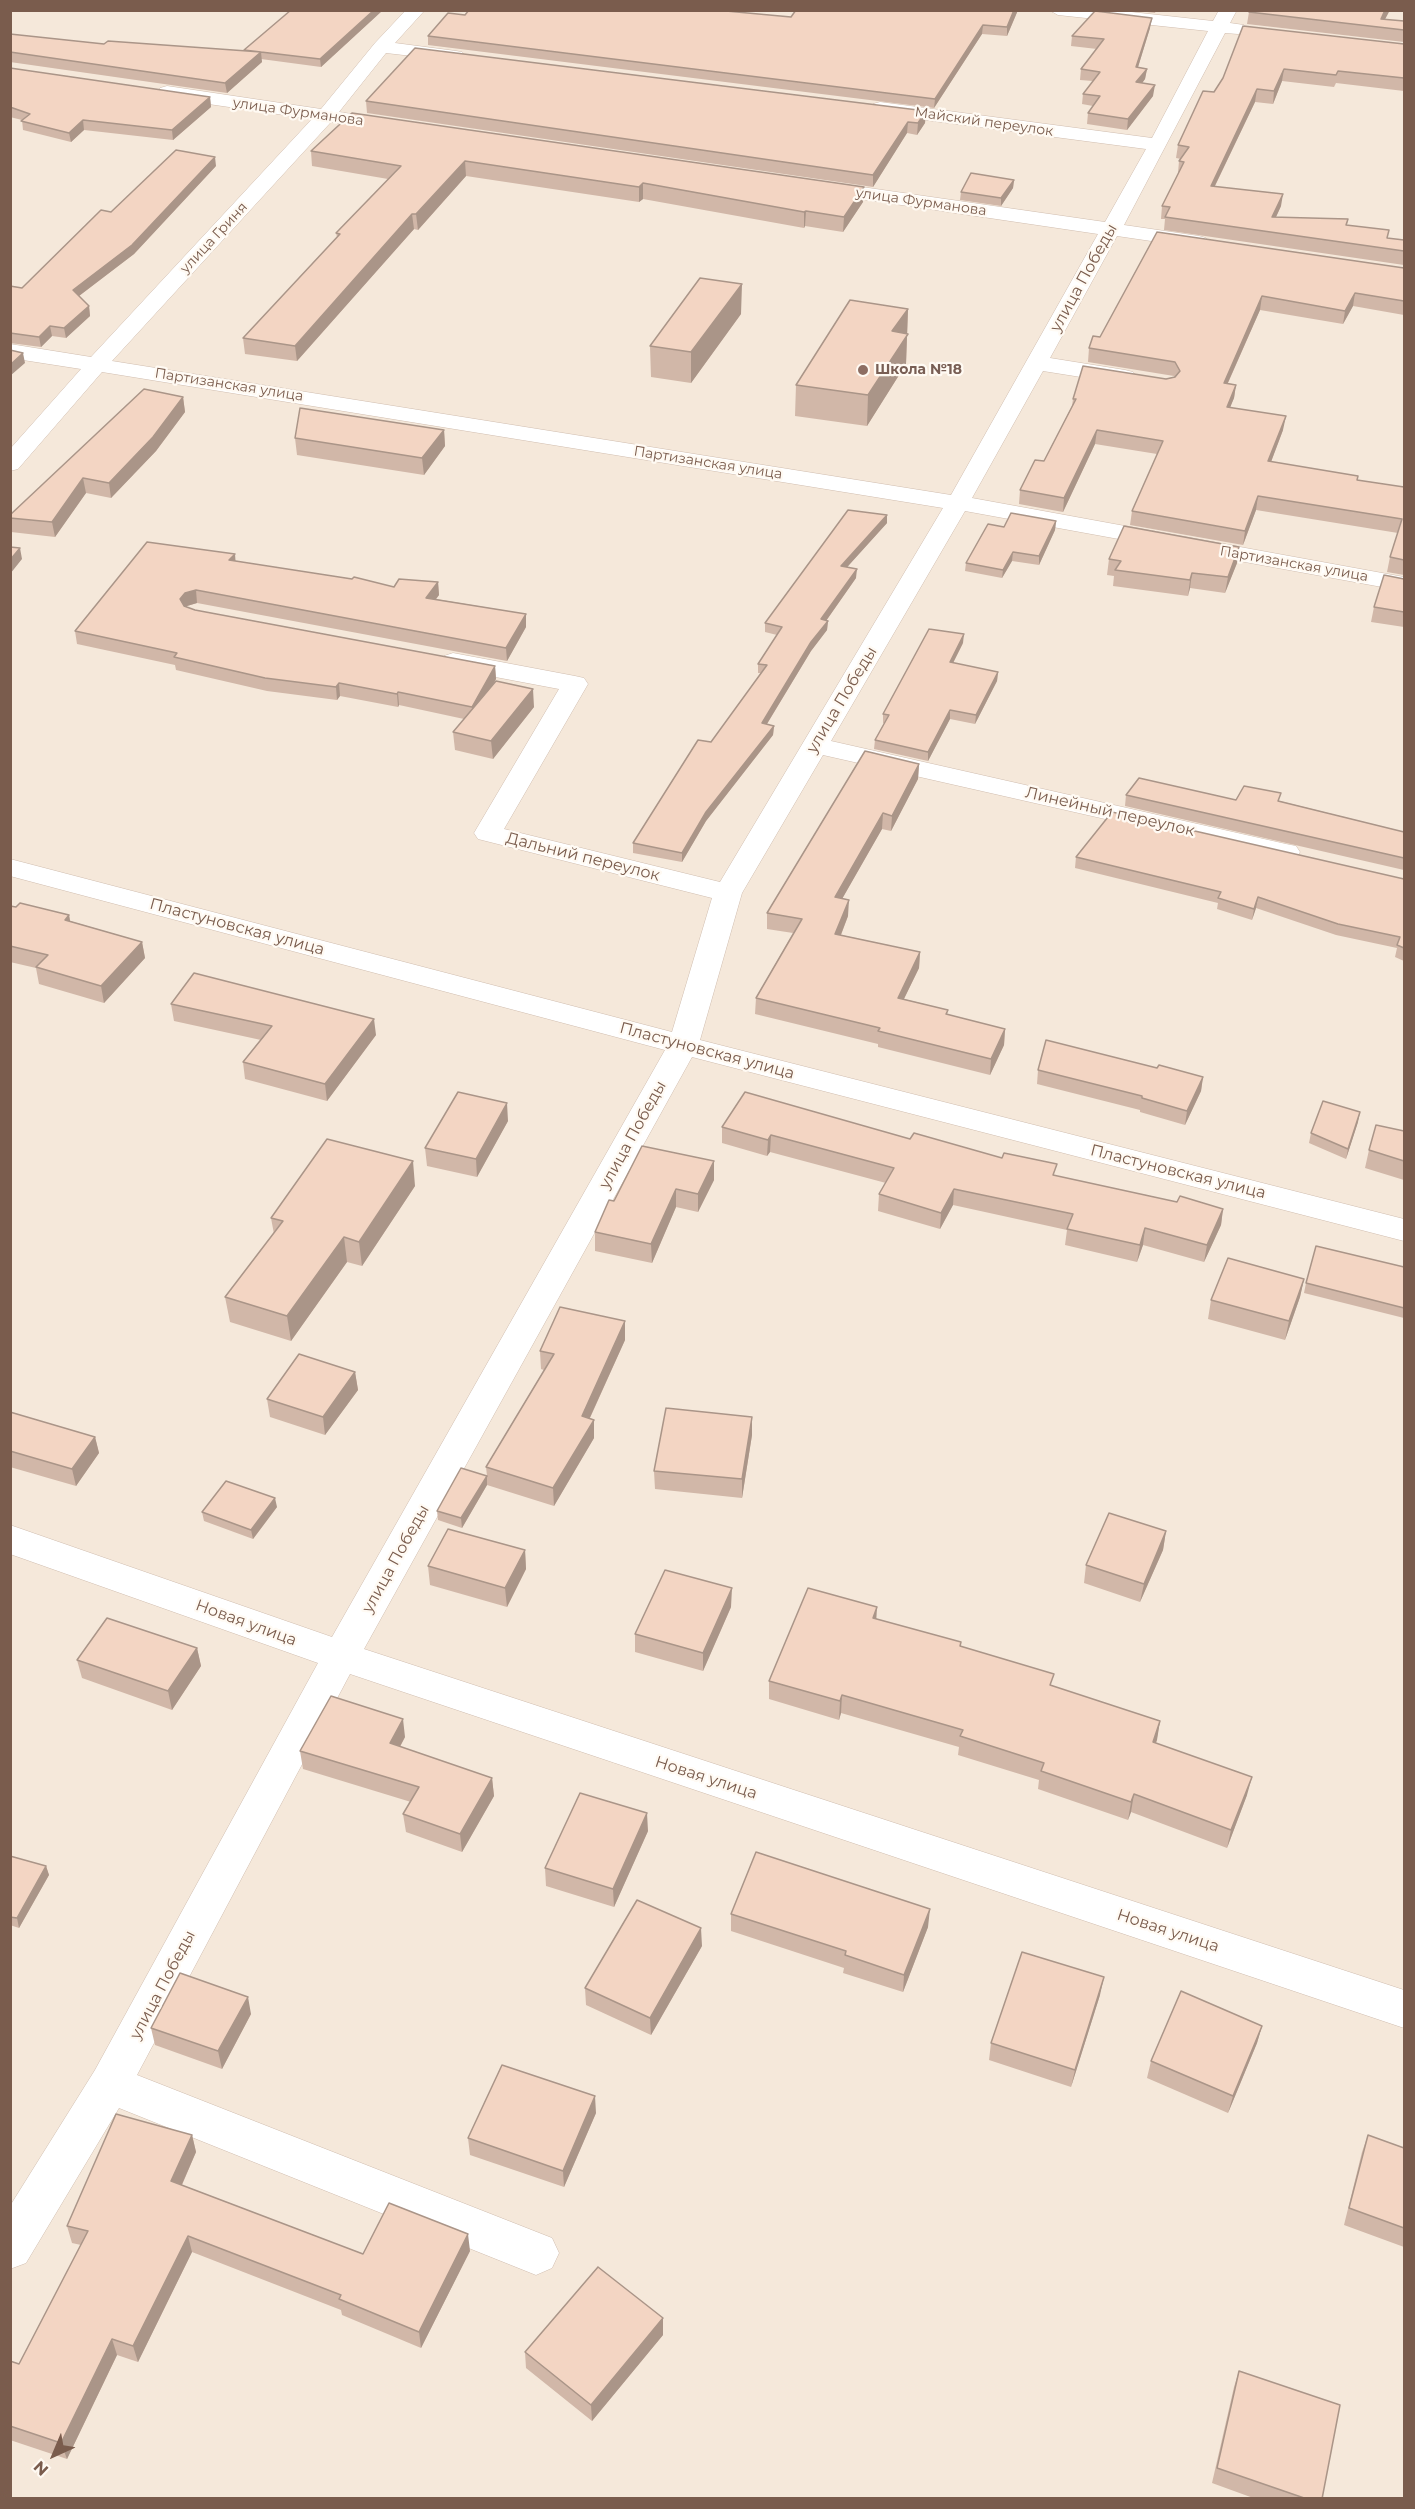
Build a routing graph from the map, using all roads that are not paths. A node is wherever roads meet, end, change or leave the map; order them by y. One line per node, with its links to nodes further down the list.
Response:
1 (416, 10): 5 (street, улица Гриня)
2 (1058, 10): 3 (street)
3 (1223, 19): 4 (street); 11 (street, улица Победы)
4 (1253, 31)
5 (381, 47): 6 (street); 9 (street, улица Гриня)
6 (474, 58)
7 (151, 90): 9 (street, улица Фурманова)
8 (858, 105): 11 (street, Майский переулок)
9 (326, 116): 10 (street, улица Фурманова); 17 (street, улица Гриня)
10 (408, 128)
11 (1158, 145): 13 (street, улица Победы)
12 (807, 185): 13 (street, улица Фурманова)
13 (1112, 229): 14 (street, улица Фурманова); 16 (street, улица Победы)
14 (1217, 245)
15 (10, 351): 17 (street, Партизанская улица)
16 (1036, 363): 18 (street); 20 (street, улица Победы)
17 (97, 364): 19 (street, улица Гриня); 20 (street, Партизанская улица)
18 (1142, 380)
19 (10, 464)
20 (958, 503): 21 (street, Партизанская улица); 23 (street, улица Победы)
21 (1404, 584)
22 (433, 657): 26 (street, Дальний переулок)
23 (815, 745): 24 (street, Линейный переулок); 26 (street, улица Победы)
24 (1315, 859)
25 (10, 867): 27 (street, Пластуновская улица)
26 (728, 892): 27 (street, улица Победы)
27 (683, 1045): 28 (street, Пластуновская улица); 30 (street, улица Победы)
28 (1404, 1230)
29 (10, 1539): 30 (street, Новая улица)
30 (341, 1656): 31 (street, Новая улица); 32 (street, улица Победы)
31 (1404, 2009)
32 (110, 2084): 33 (street, улица Победы); 34 (street)
33 (10, 2248)
34 (536, 2253)

